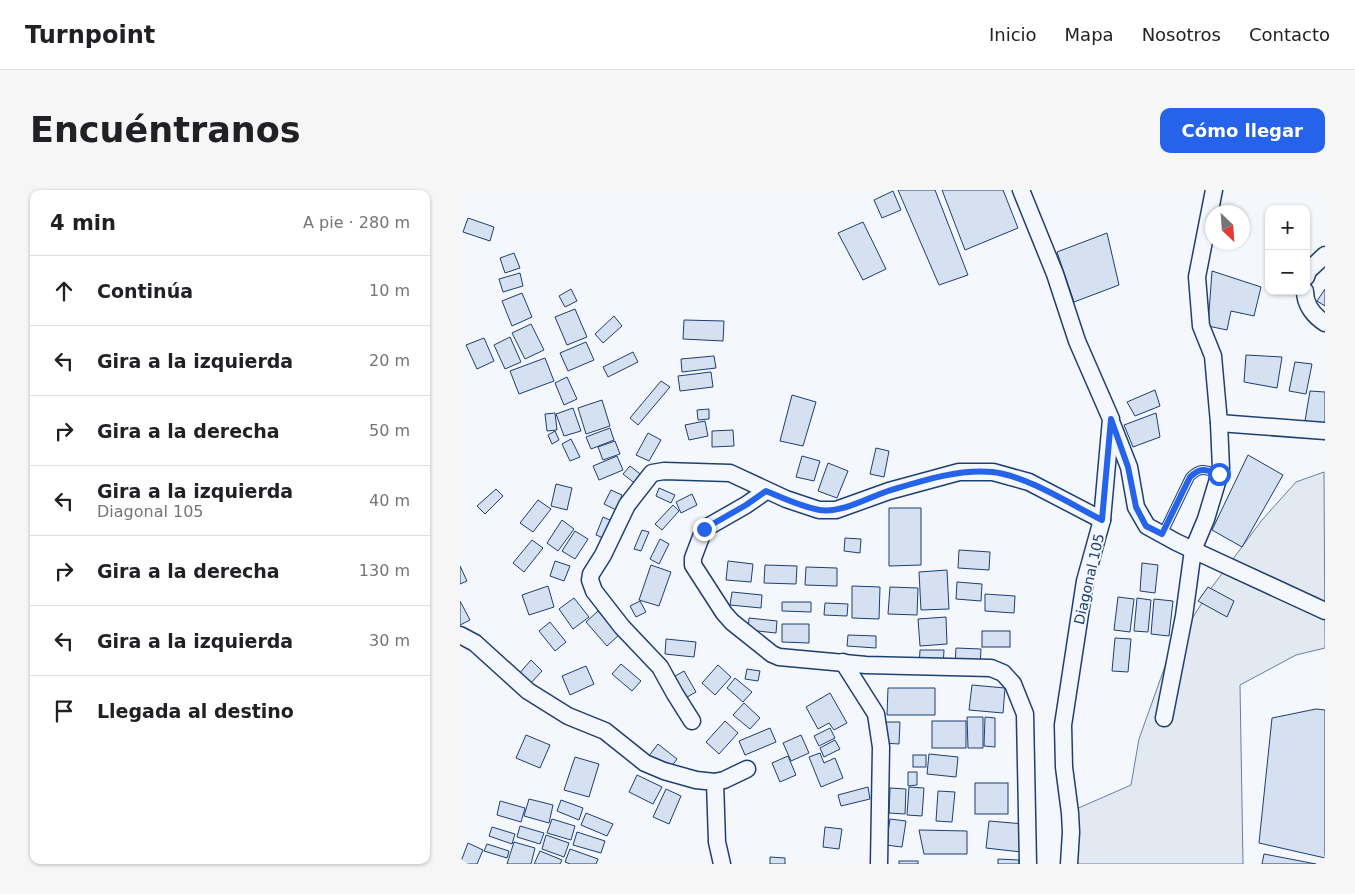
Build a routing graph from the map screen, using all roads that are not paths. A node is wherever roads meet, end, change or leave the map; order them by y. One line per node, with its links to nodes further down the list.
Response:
1 (1021, 190): 7 (street, Diagonal 105)
2 (1214, 190): 8 (street)
3 (1325, 255): 4 (street)
4 (1310, 269)
5 (1304, 295): 6 (street)
6 (1325, 323)
7 (1111, 419): 12 (street, Diagonal 105); 13 (street)
8 (1220, 423): 9 (street); 10 (street)
9 (1325, 431)
10 (1219, 474): 13 (lane); 14 (street)
11 (766, 491): 12 (street); 17 (street); 19 (street)
12 (1102, 520): 25 (street, Diagonal 105)
13 (1162, 534): 14 (street)
14 (1194, 550): 15 (street); 18 (street)
15 (1325, 611)
16 (460, 635): 21 (street)
17 (844, 662): 23 (street); 24 (street)
18 (1164, 718)
19 (692, 721)
20 (747, 768): 21 (street)
21 (715, 782): 22 (street)
22 (722, 864)
23 (879, 864)
24 (1028, 864)
25 (1069, 864)

